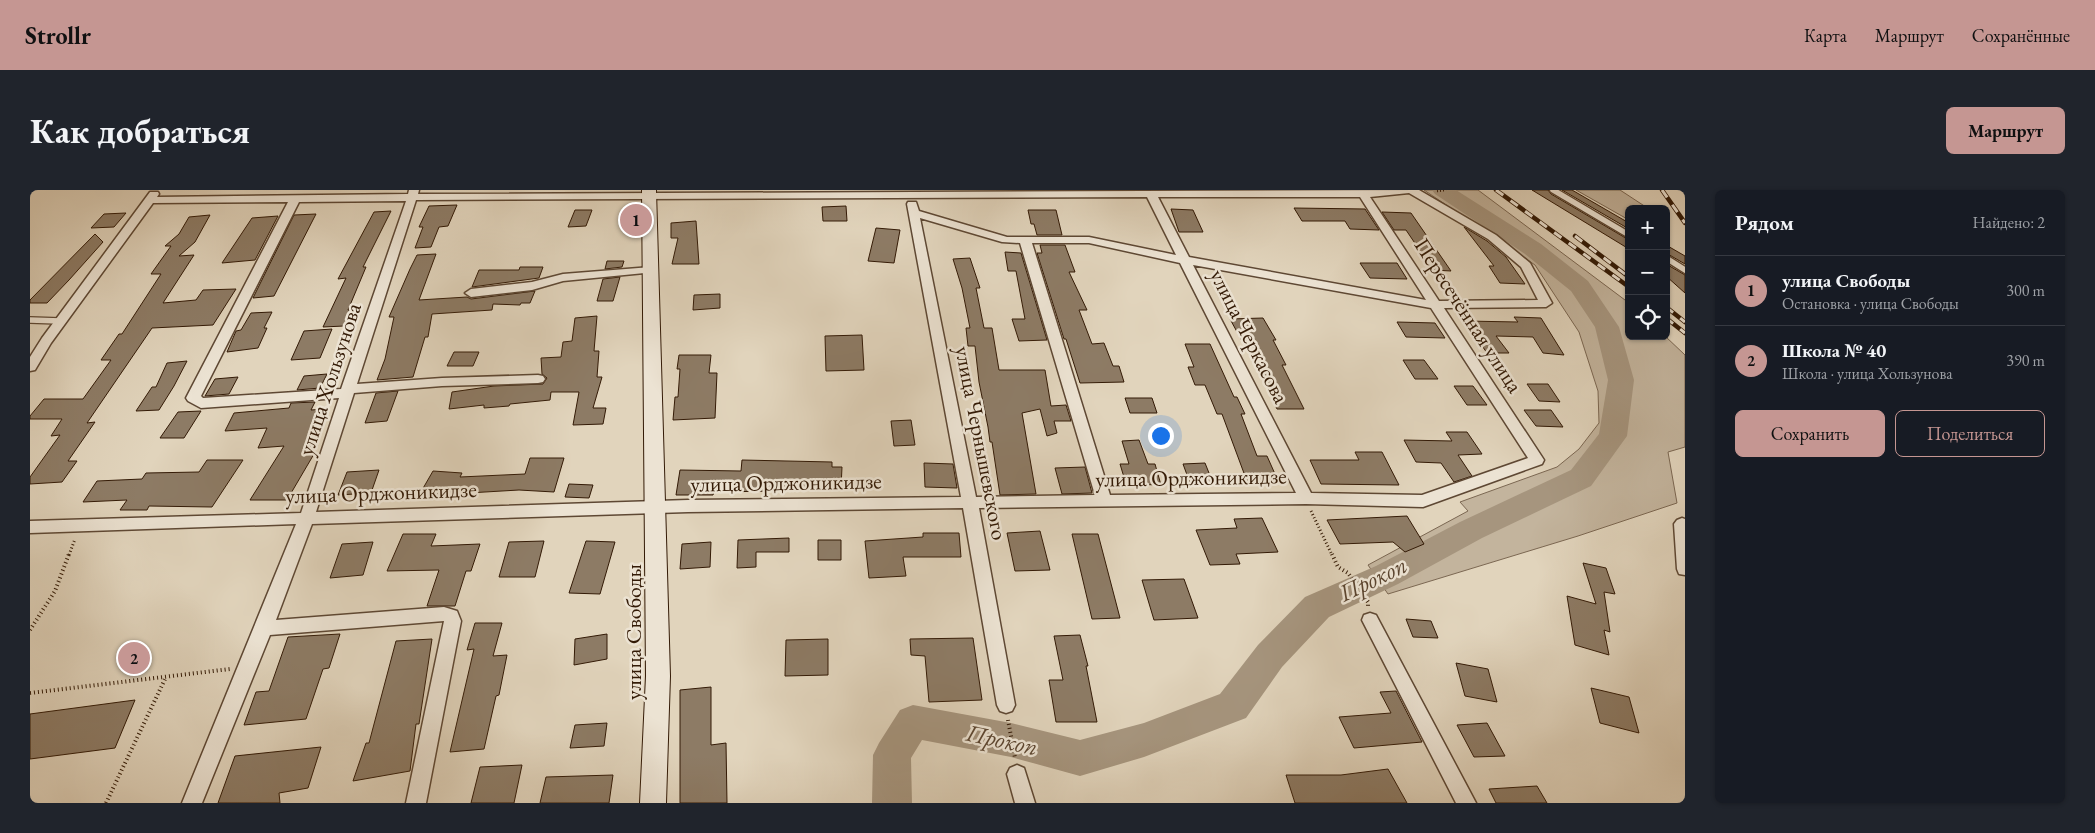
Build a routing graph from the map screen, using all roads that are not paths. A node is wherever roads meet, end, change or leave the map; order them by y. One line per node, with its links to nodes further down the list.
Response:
1 (157, 190): 11 (street)
2 (1411, 190): 9 (street); 20 (street)
3 (1553, 190): 13 (lane)
4 (649, 192): 5 (street); 8 (street); 17 (main road, улица Свободы)
5 (910, 192): 6 (street); 12 (street, улица Чернышевского)
6 (1153, 193): 9 (street); 15 (street, улица Черкасова)
7 (275, 194): 10 (street); 11 (street)
8 (413, 194): 10 (street); 25 (street, улица Хользунова)
9 (1363, 194): 20 (street, Пересечённая улица)
10 (294, 199): 25 (street)
11 (149, 200): 22 (street)
12 (914, 212): 14 (street); 29 (street, улица Чернышевского)
13 (1625, 233)
14 (1025, 240): 15 (street); 28 (street)
15 (1184, 260): 20 (street); 27 (street, улица Черкасова)
16 (1670, 261): 18 (lane)
17 (651, 270): 19 (street); 30 (main road, улица Свободы)
18 (1685, 270)
19 (471, 293)
20 (1435, 305): 26 (street, Пересечённая улица)
21 (30, 320): 22 (lane)
22 (60, 321): 23 (street)
23 (30, 367)
24 (538, 379): 25 (street)
25 (347, 391): 31 (street, улица Хользунова)
26 (1537, 460): 27 (street, улица Орджоникидзе)
27 (1306, 498): 28 (street, улица Орджоникидзе)
28 (1104, 500): 29 (street, улица Орджоникидзе)
29 (970, 502): 30 (street, улица Орджоникидзе); 37 (street, улица Чернышевского)
30 (655, 507): 31 (street, улица Орджоникидзе); 41 (main road, улица Свободы)
31 (307, 517): 33 (street, улица Орджоникидзе); 36 (street, улица Хользунова)
32 (1682, 524): 34 (street)
33 (30, 527)
34 (1685, 569)
35 (1369, 611): 43 (street)
36 (264, 628): 39 (street, улица Хользунова); 40 (street)
37 (1006, 706)
38 (1017, 774): 42 (street)
39 (192, 803)
40 (416, 803)
41 (653, 803)
42 (1025, 803)
43 (1466, 803)

